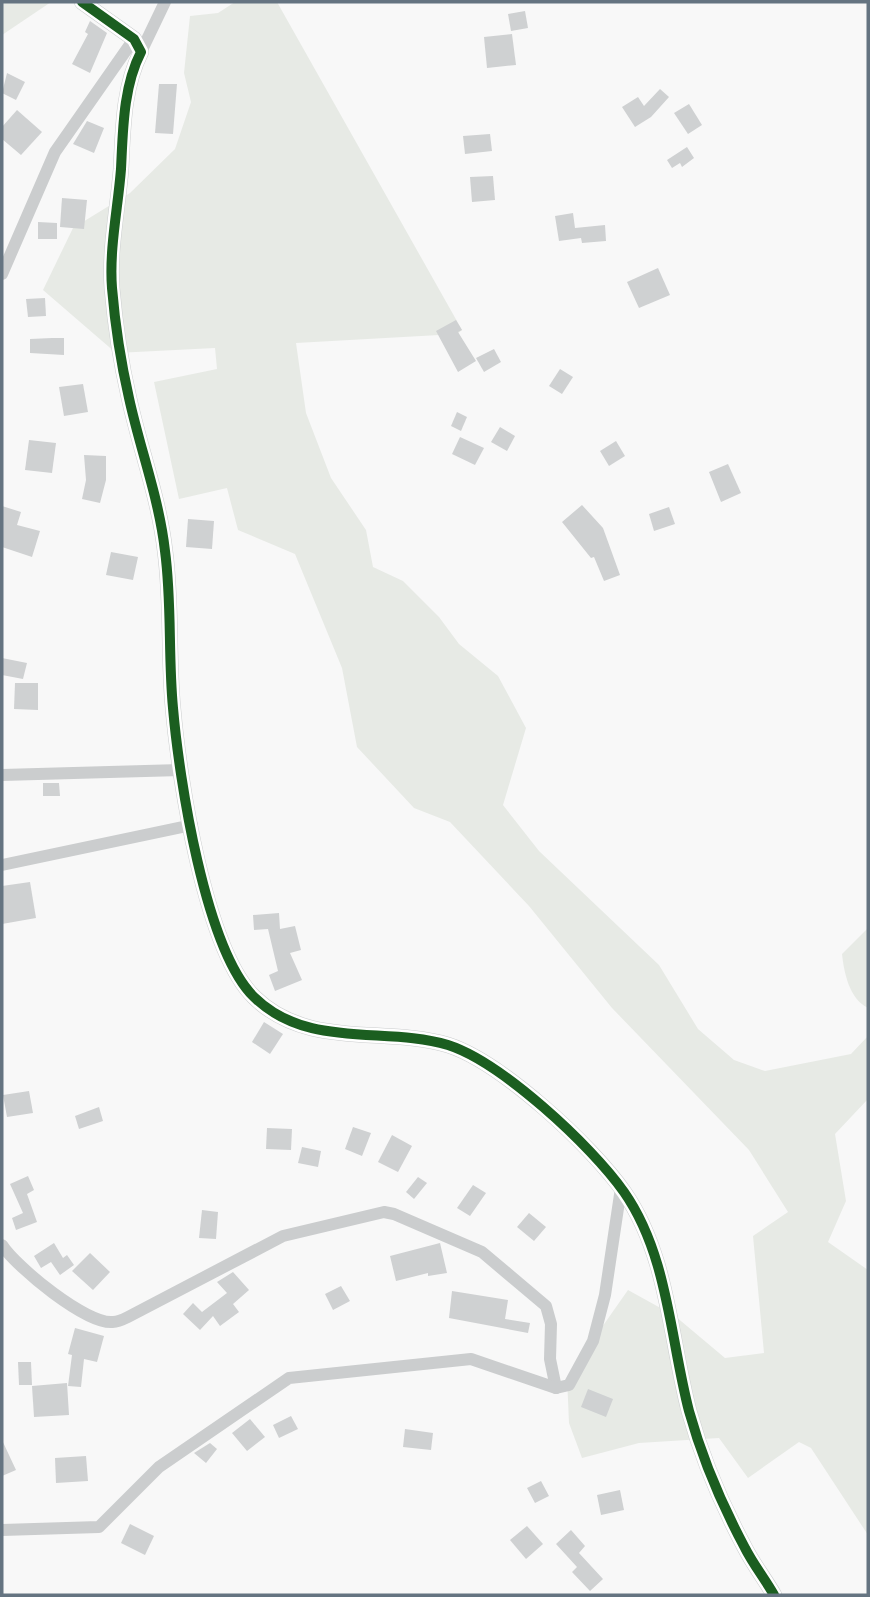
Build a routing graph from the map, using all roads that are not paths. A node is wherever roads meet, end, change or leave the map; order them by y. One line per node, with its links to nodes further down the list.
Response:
1 (82, 2): 3 (street)
2 (165, 2): 3 (street)
3 (138, 45): 4 (street); 5 (street)
4 (2, 274)
5 (181, 770): 6 (street); 7 (street)
6 (2, 775)
7 (192, 825): 8 (street); 9 (street)
8 (2, 865)
9 (621, 1188): 11 (street); 13 (street)
10 (2, 1245): 11 (street)
11 (555, 1388): 12 (street)
12 (2, 1530)
13 (774, 1595)

